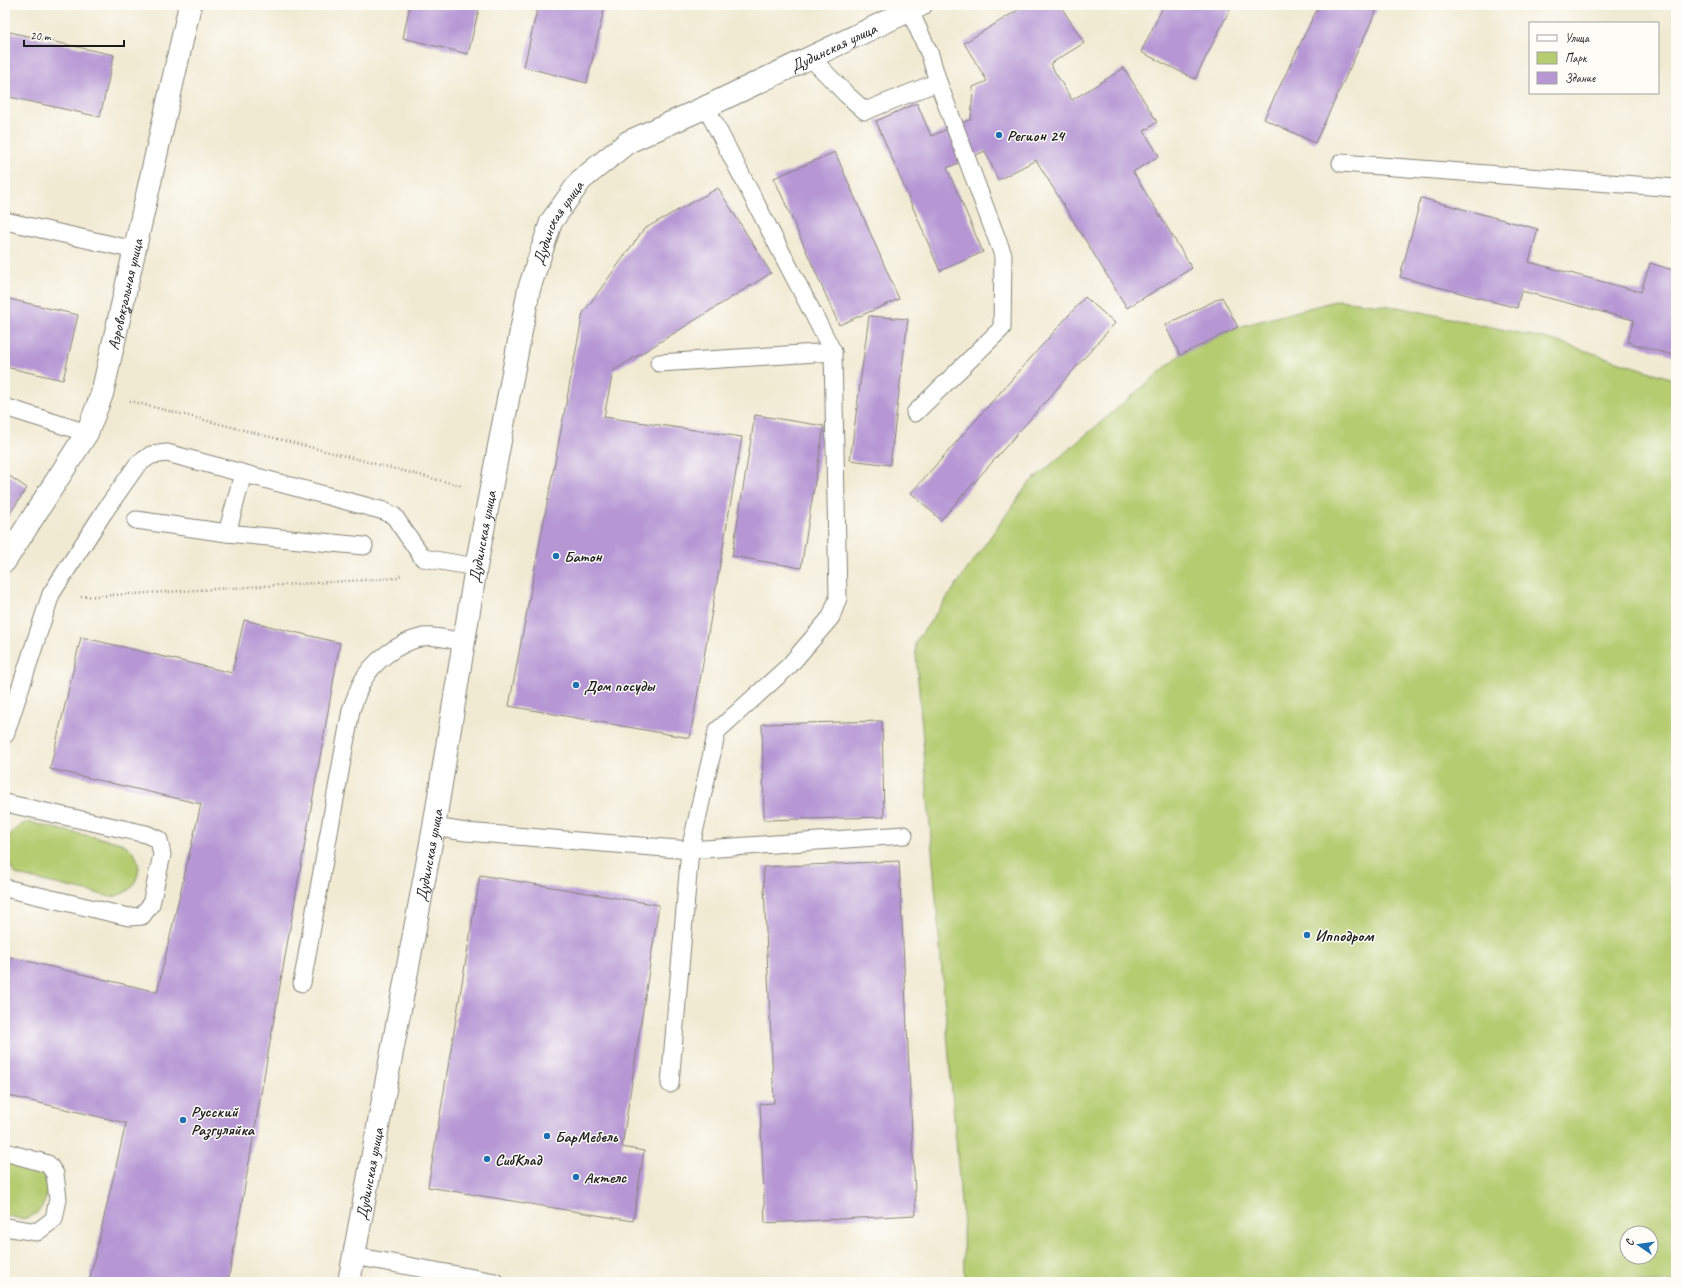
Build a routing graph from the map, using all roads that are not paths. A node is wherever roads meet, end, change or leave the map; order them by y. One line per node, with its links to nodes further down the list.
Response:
1 (190, 5): 9 (street, Аэровокзальная улица)
2 (915, 8): 3 (street, Дудинская улица); 4 (lane)
3 (810, 57): 4 (lane); 5 (street, Дудинская улица)
4 (938, 82): 13 (lane)
5 (706, 107): 10 (lane); 20 (street, Дудинская улица)
6 (1341, 163): 7 (lane)
7 (1676, 188)
8 (5, 221): 9 (lane)
9 (135, 250): 14 (street, Аэровокзальная улица)
10 (833, 352): 11 (lane); 26 (lane)
11 (659, 363)
12 (5, 407): 14 (lane)
13 (914, 413)
14 (87, 433): 19 (street, Аэровокзальная улица)
15 (243, 474): 17 (lane); 20 (lane); 22 (lane)
16 (136, 520): 17 (lane)
17 (227, 533): 18 (lane)
18 (364, 546)
19 (5, 561)
20 (476, 567): 21 (street, Дудинская улица)
21 (463, 642): 24 (street, Дудинская улица); 28 (lane)
22 (5, 735)
23 (5, 802): 27 (lane)
24 (434, 827): 26 (lane); 32 (street, Дудинская улица)
25 (904, 836): 26 (lane)
26 (690, 850): 29 (lane)
27 (5, 888)
28 (302, 983)
29 (670, 1084)
30 (5, 1152): 31 (lane)
31 (5, 1227)
32 (354, 1256): 33 (street, Дудинская улица); 34 (lane)
33 (350, 1282)
34 (495, 1282)

